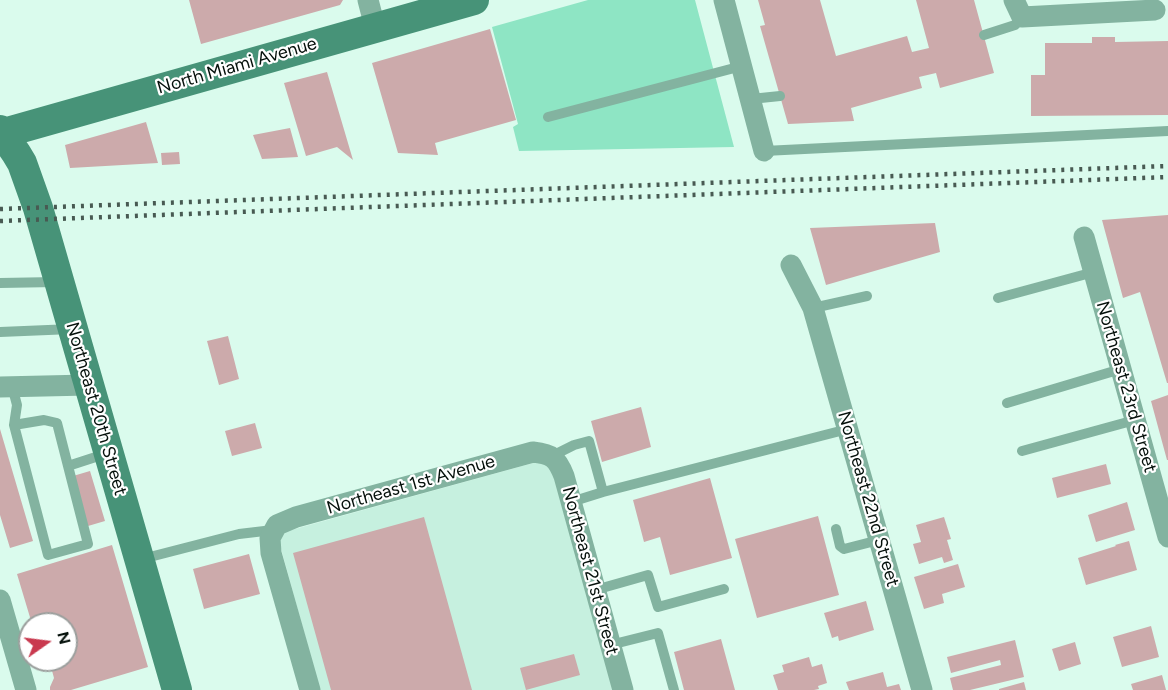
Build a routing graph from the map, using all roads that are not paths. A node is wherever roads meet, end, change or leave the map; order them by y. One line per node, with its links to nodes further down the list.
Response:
1 (474, 0): 5 (main road, North Miami Avenue)
2 (724, 0): 7 (street)
3 (1018, 9): 4 (street); 6 (lane)
4 (1155, 10)
5 (372, 14): 12 (main road, North Miami Avenue)
6 (984, 34)
7 (742, 66): 9 (street); 10 (lane)
8 (780, 96): 9 (lane)
9 (751, 99): 13 (street)
10 (548, 117)
11 (1168, 131): 13 (lane)
12 (1, 132): 17 (main road, Northeast 20th Street)
13 (764, 151)
14 (1084, 237): 16 (street, Northeast 23rd Street)
15 (791, 265): 21 (street, Northeast 22nd Street)
16 (1094, 273): 20 (lane); 24 (street, Northeast 23rd Street)
17 (59, 282): 18 (lane); 22 (main road, Northeast 20th Street)
18 (0, 283)
19 (867, 296): 21 (lane)
20 (998, 298)
21 (813, 308): 30 (street, Northeast 22nd Street)
22 (73, 329): 23 (lane); 25 (main road, Northeast 20th Street)
23 (0, 332)
24 (1121, 369): 27 (lane); 28 (street, Northeast 23rd Street)
25 (88, 385): 26 (street); 32 (main road, Northeast 20th Street)
26 (6, 386): 29 (lane)
27 (1007, 403)
28 (1135, 420): 31 (lane); 37 (street, Northeast 23rd Street)
29 (14, 425): 34 (lane); 34 (lane)
30 (848, 429): 35 (lane); 41 (street, Northeast 22nd Street)
31 (1023, 451)
32 (109, 453): 34 (lane); 42 (main road, Northeast 20th Street)
33 (552, 456): 35 (lane); 36 (street, Northeast 21st Street); 39 (street, Northeast 1st Avenue)
34 (68, 466)
35 (603, 492): 36 (lane)
36 (571, 502): 44 (street, Northeast 21st Street)
37 (1163, 502): 40 (street, Northeast 23rd Street)
38 (836, 529): 41 (lane)
39 (273, 530): 42 (lane); 49 (street)
40 (1168, 536)
41 (879, 540): 52 (street, Northeast 22nd Street)
42 (139, 559): 48 (main road, Northeast 20th Street)
43 (724, 589): 44 (lane)
44 (595, 590): 46 (street, Northeast 21st Street)
45 (0, 600): 47 (street)
46 (610, 645): 50 (street, Northeast 21st Street); 51 (lane)
47 (26, 690)
48 (177, 690)
49 (310, 690)
50 (622, 690)
51 (674, 690)
52 (922, 690)

